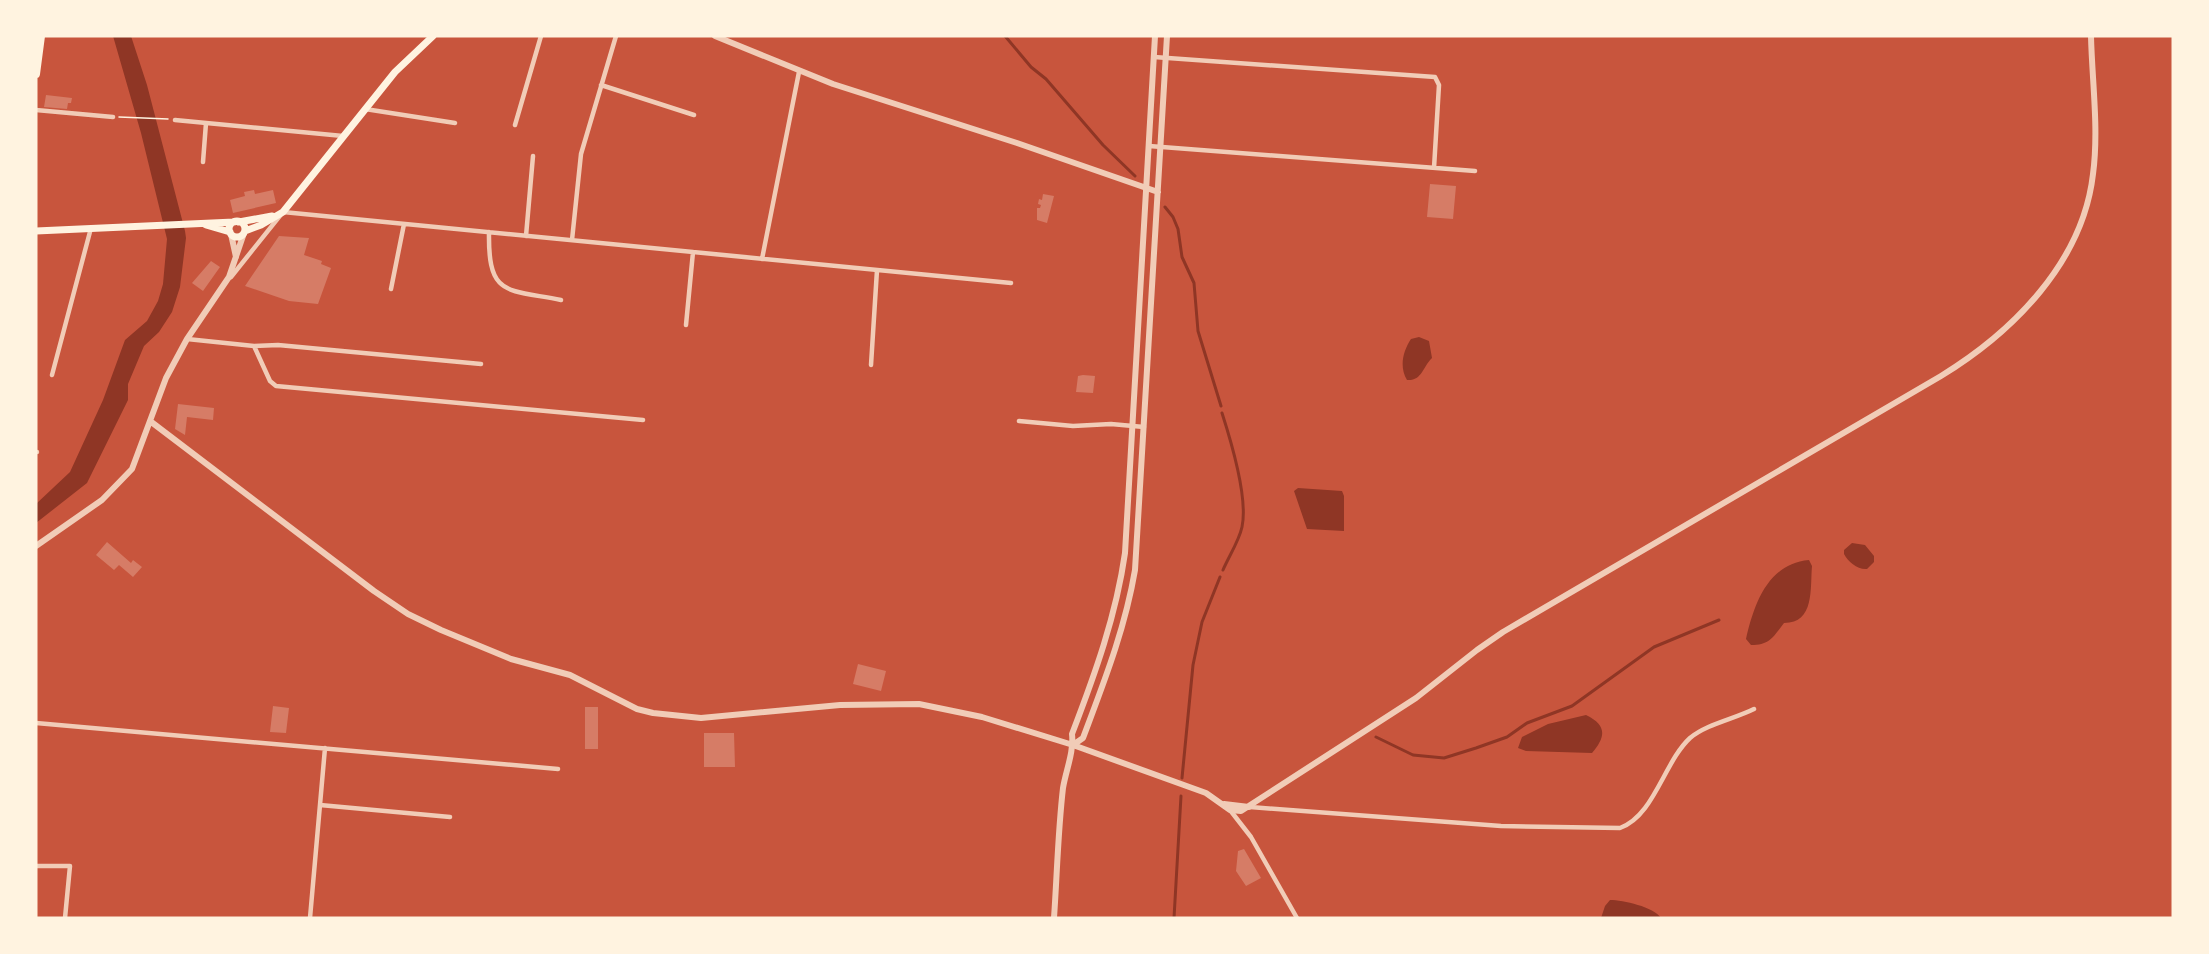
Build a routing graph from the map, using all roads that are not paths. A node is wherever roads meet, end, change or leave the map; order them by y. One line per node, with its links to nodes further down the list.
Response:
1 (41, 36): 10 (main road)
2 (432, 36): 15 (main road)
3 (541, 36): 22 (street)
4 (616, 36): 14 (street)
5 (715, 36): 12 (street)
6 (1155, 36): 9 (street)
7 (1167, 36): 11 (street)
8 (2091, 36): 74 (street)
9 (1154, 57): 11 (street); 24 (street)
10 (37, 58): 13 (main road)
11 (1166, 58): 25 (street); 28 (street)
12 (799, 72): 30 (street); 45 (street)
13 (36, 74)
14 (601, 85): 17 (street); 42 (street)
15 (364, 109): 21 (street); 23 (main road)
16 (36, 110): 18 (street)
17 (694, 115)
18 (113, 117)
19 (175, 120): 20 (street)
20 (206, 123): 23 (street); 27 (street)
21 (455, 123)
22 (515, 125)
23 (343, 136): 32 (main road)
24 (1149, 146): 25 (street); 30 (street)
25 (1160, 147): 28 (street); 31 (street)
26 (533, 156): 41 (street)
27 (203, 162)
28 (1434, 168): 29 (street)
29 (1475, 171)
30 (1146, 188): 31 (street); 50 (street)
31 (1158, 192): 51 (street)
32 (283, 212): 33 (main road); 35 (street); 38 (main road); 48 (street)
33 (236, 222): 34 (main road); 38 (main road); 40 (main road)
34 (201, 223): 36 (main road); 40 (main road)
35 (404, 224): 39 (street); 49 (street)
36 (91, 228): 37 (main road); 58 (street)
37 (36, 231)
38 (245, 232): 40 (main road); 44 (street)
39 (489, 232): 41 (street); 52 (street)
40 (230, 233): 44 (street)
41 (526, 236): 42 (street)
42 (572, 240): 43 (street)
43 (693, 252): 45 (street); 53 (street)
44 (236, 258): 48 (street)
45 (762, 259): 46 (street)
46 (877, 270): 47 (street); 57 (street)
47 (1011, 283)
48 (225, 284): 54 (street)
49 (391, 289)
50 (1140, 296): 51 (street); 62 (street)
51 (1152, 297): 63 (street)
52 (561, 300)
53 (686, 325)
54 (187, 339): 55 (street); 60 (street)
55 (254, 346): 56 (street); 59 (street)
56 (480, 364)
57 (871, 365)
58 (52, 375)
59 (643, 420)
60 (150, 421): 64 (street); 69 (street)
61 (1019, 421): 62 (street)
62 (1132, 426): 63 (street); 65 (street)
63 (1144, 427): 66 (street)
64 (36, 546)
65 (1125, 553): 66 (street); 69 (street)
66 (1137, 555): 69 (street)
67 (1754, 710): 74 (street)
68 (36, 723): 70 (street)
69 (1073, 746): 72 (street); 80 (street)
70 (325, 748): 71 (street); 73 (street)
71 (558, 769)
72 (1224, 804): 74 (street); 75 (street)
73 (320, 805): 76 (street); 79 (street)
74 (1250, 807): 75 (street)
75 (1230, 810): 81 (street)
76 (450, 817)
77 (36, 866): 78 (street)
78 (65, 918)
79 (310, 918)
80 (1054, 918)
81 (1297, 918)

